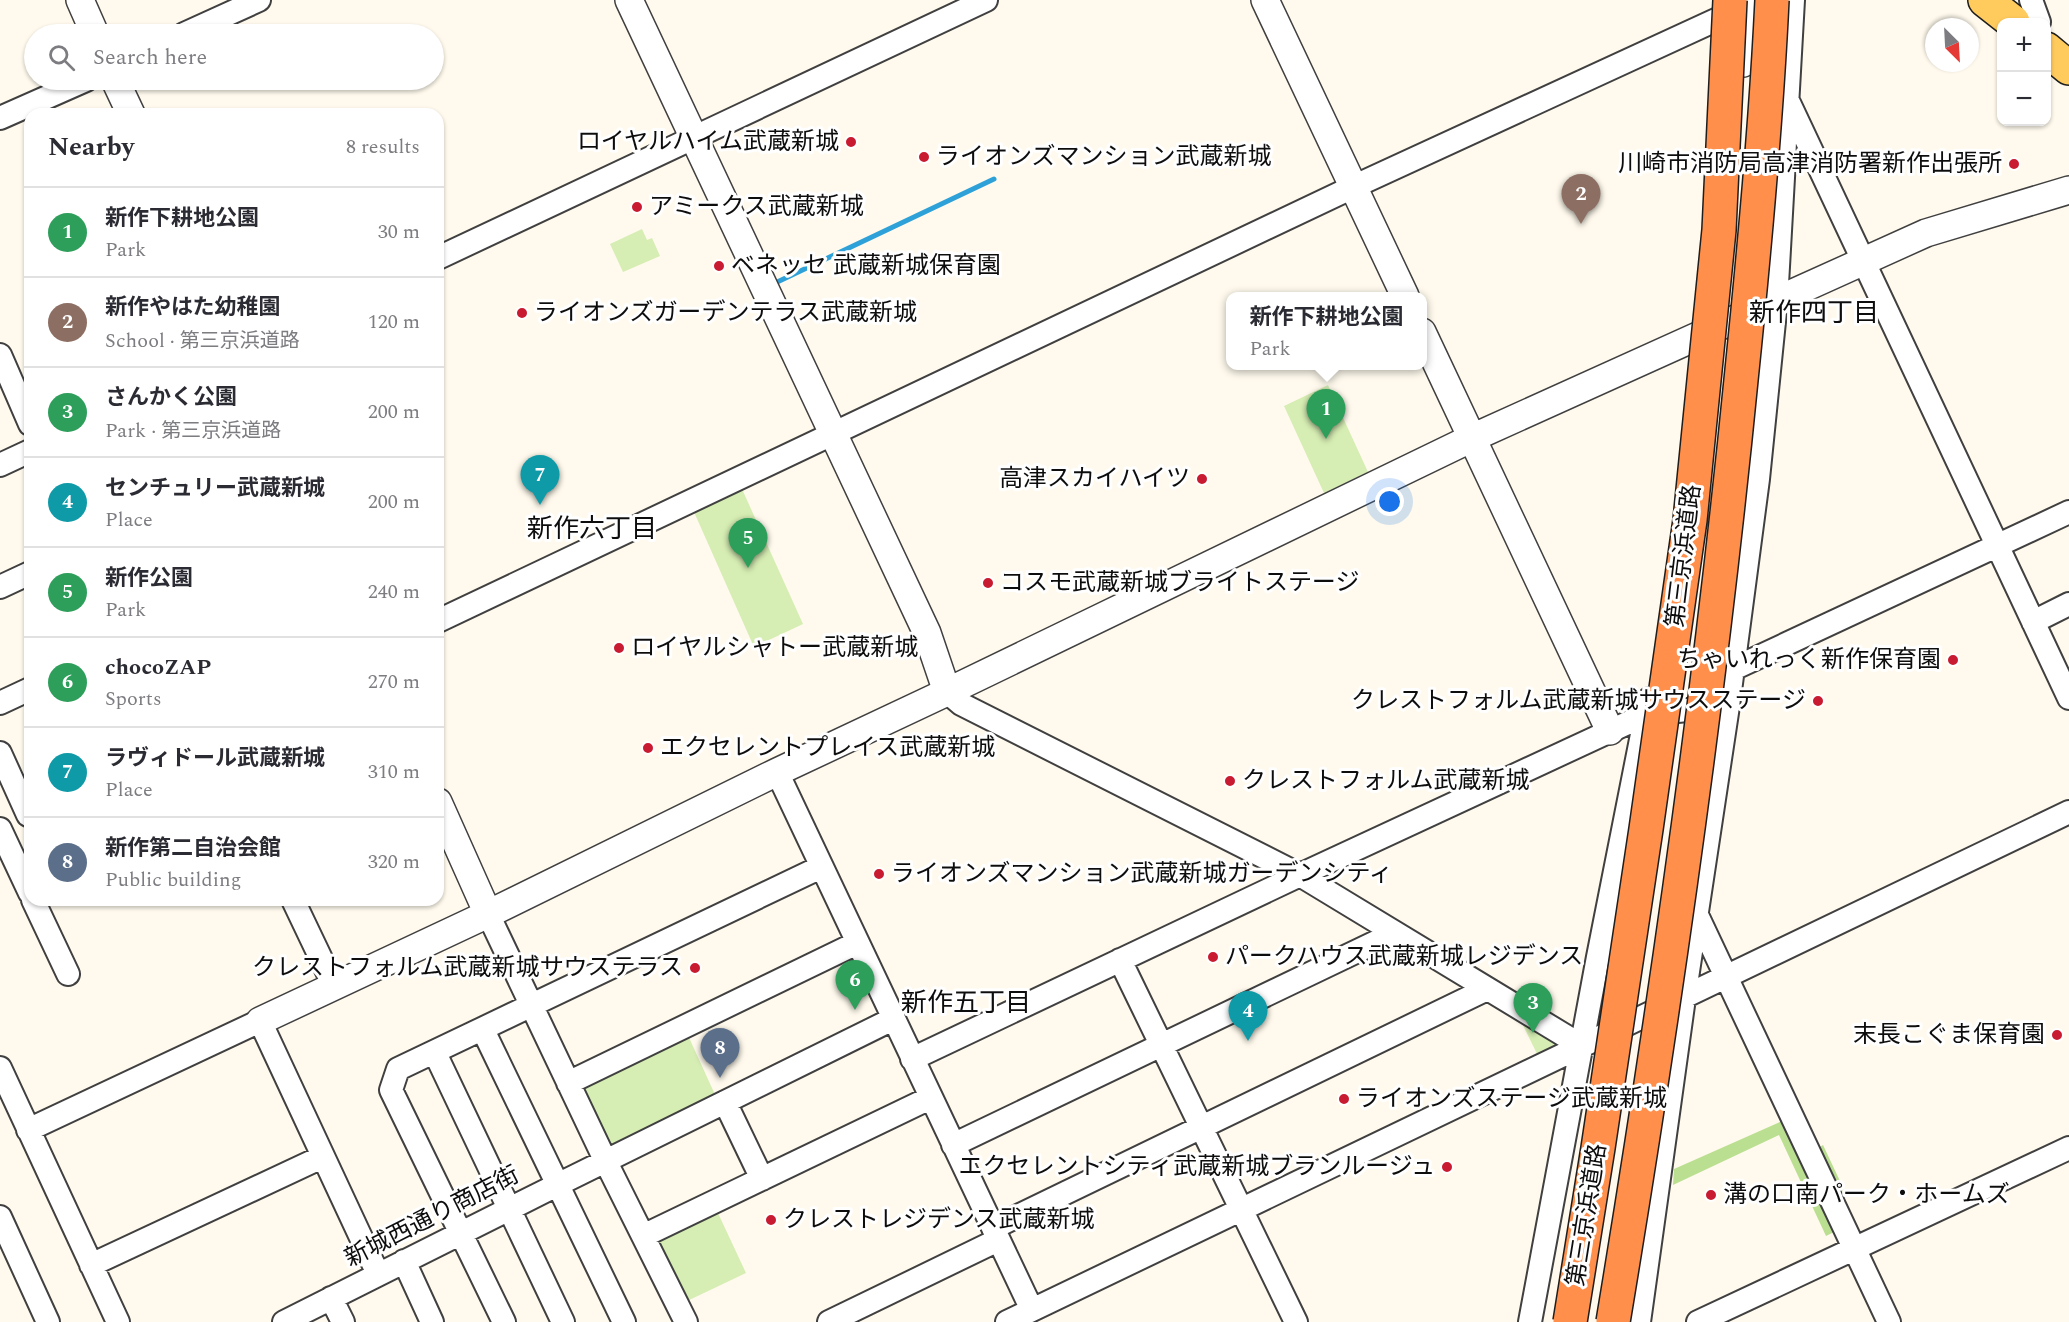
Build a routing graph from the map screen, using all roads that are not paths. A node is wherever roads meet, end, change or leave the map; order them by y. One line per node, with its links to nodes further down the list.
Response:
1 (80, 0): 15 (street)
2 (259, 0): 16 (street)
3 (629, 0): 22 (street)
4 (986, 0): 22 (street)
5 (1265, 0): 23 (street)
6 (1747, 0): 29 (street)
7 (1758, 0): 29 (street)
8 (1772, 0): 125 (highway, 第三京浜道路, bridge)
9 (1793, 0): 19 (street)
10 (1985, 0): 13 (main road)
11 (2031, 0): 14 (street)
12 (1723, 6): 23 (street); 30 (street); 122 (highway, 第三京浜道路, bridge)
13 (2008, 18)
14 (2038, 18)
15 (91, 24)
16 (206, 24)
17 (63, 90): 21 (street)
18 (119, 90): 20 (street)
19 (1788, 101): 26 (street); 28 (street)
20 (127, 108)
21 (0, 118)
22 (694, 139): 25 (street); 34 (street)
23 (1353, 187): 27 (street); 34 (street)
24 (2069, 189): 26 (street)
25 (444, 255)
26 (1863, 261): 28 (street); 39 (street)
27 (1403, 292)
28 (1776, 302): 29 (street); 45 (street)
29 (1731, 322): 30 (street); 51 (street)
30 (1697, 337): 35 (street); 52 (street)
31 (1427, 343): 35 (street)
32 (0, 355): 33 (street)
33 (24, 410)
34 (833, 434): 43 (street); 47 (street)
35 (1472, 438): 47 (street); 53 (street)
36 (24, 453): 37 (street)
37 (0, 465)
38 (2069, 512): 39 (street)
39 (1997, 546): 44 (street); 45 (street)
40 (24, 576): 41 (street)
41 (0, 587)
42 (2069, 604): 44 (street)
43 (444, 618)
44 (2033, 622): 48 (street)
45 (1733, 669): 50 (street)
46 (24, 692): 49 (street)
47 (947, 692): 55 (street); 62 (street)
48 (2069, 698)
49 (0, 703)
50 (1728, 706): 51 (street); 66 (street)
51 (1684, 710): 52 (street); 77 (street)
52 (1647, 714): 53 (street); 82 (street)
53 (1610, 731): 62 (street)
54 (0, 753): 56 (street)
55 (777, 772): 61 (street); 67 (street)
56 (24, 804)
57 (2069, 812): 72 (street)
58 (444, 815): 67 (street)
59 (24, 817): 60 (street)
60 (0, 829): 63 (street)
61 (821, 867): 69 (street); 76 (street)
62 (1300, 875): 68 (street); 70 (street)
63 (24, 880)
64 (36, 906): 71 (street)
65 (296, 906): 73 (street)
66 (1696, 913): 72 (street); 75 (street)
67 (488, 914): 73 (street); 76 (street)
68 (1395, 933): 74 (street); 81 (street)
69 (857, 943): 78 (street); 86 (street)
70 (1120, 960): 81 (street); 84 (street)
71 (68, 974)
72 (1727, 978): 75 (street); 103 (street)
73 (333, 986): 79 (street)
74 (1487, 988): 82 (street); 89 (street)
75 (1684, 998): 77 (street); 126 (street)
76 (532, 1007): 80 (street); 86 (street)
77 (1639, 1019): 82 (street); 123 (street); 124 (street)
78 (893, 1020): 84 (street); 88 (street, 新城西通り商店街)
79 (260, 1021): 90 (street); 93 (street)
80 (483, 1030): 83 (street); 96 (street)
81 (1161, 1045): 89 (street); 91 (street)
82 (1582, 1046): 98 (street); 121 (street)
83 (435, 1053): 97 (street); 100 (street)
84 (912, 1059): 87 (street)
85 (2, 1077): 90 (street)
86 (568, 1083): 94 (street)
87 (930, 1098): 91 (street); 95 (street)
88 (725, 1102): 94 (street, 新城西通り商店街); 95 (street)
89 (1200, 1127): 98 (street); 101 (street)
90 (28, 1130): 105 (street)
91 (953, 1145): 101 (street)
92 (2069, 1148): 103 (street)
93 (322, 1156): 105 (street); 106 (street)
94 (606, 1162): 96 (street, 新城西通り商店街); 102 (street)
95 (762, 1179): 102 (street)
96 (557, 1185): 97 (street, 新城西通り商店街); 116 (street)
97 (509, 1209): 100 (street, 新城西通り商店街); 115 (street)
98 (1240, 1210): 108 (street); 120 (street)
99 (0, 1217): 109 (street)
100 (462, 1233): 104 (street, 新城西通り商店街); 114 (street)
101 (995, 1234): 108 (street); 118 (street)
102 (643, 1236): 117 (street)
103 (1854, 1249): 127 (street); 128 (street)
104 (404, 1261): 106 (street, 新城西通り商店街); 113 (street)
105 (91, 1265): 110 (street)
106 (378, 1274): 107 (street, 新城西通り商店街)
107 (331, 1298): 111 (street, 新城西通り商店街); 112 (street)
108 (1032, 1310): 119 (street)
109 (48, 1322)
110 (118, 1322)
111 (284, 1322)
112 (342, 1322)
113 (432, 1322)
114 (504, 1322)
115 (563, 1322)
116 (624, 1322)
117 (686, 1322)
118 (829, 1322)
119 (1007, 1322)
120 (1296, 1322)
121 (1530, 1322)
122 (1570, 1322)
123 (1582, 1322)
124 (1599, 1322)
125 (1613, 1322)
126 (1639, 1322)
127 (1698, 1322)
128 (1889, 1322)

